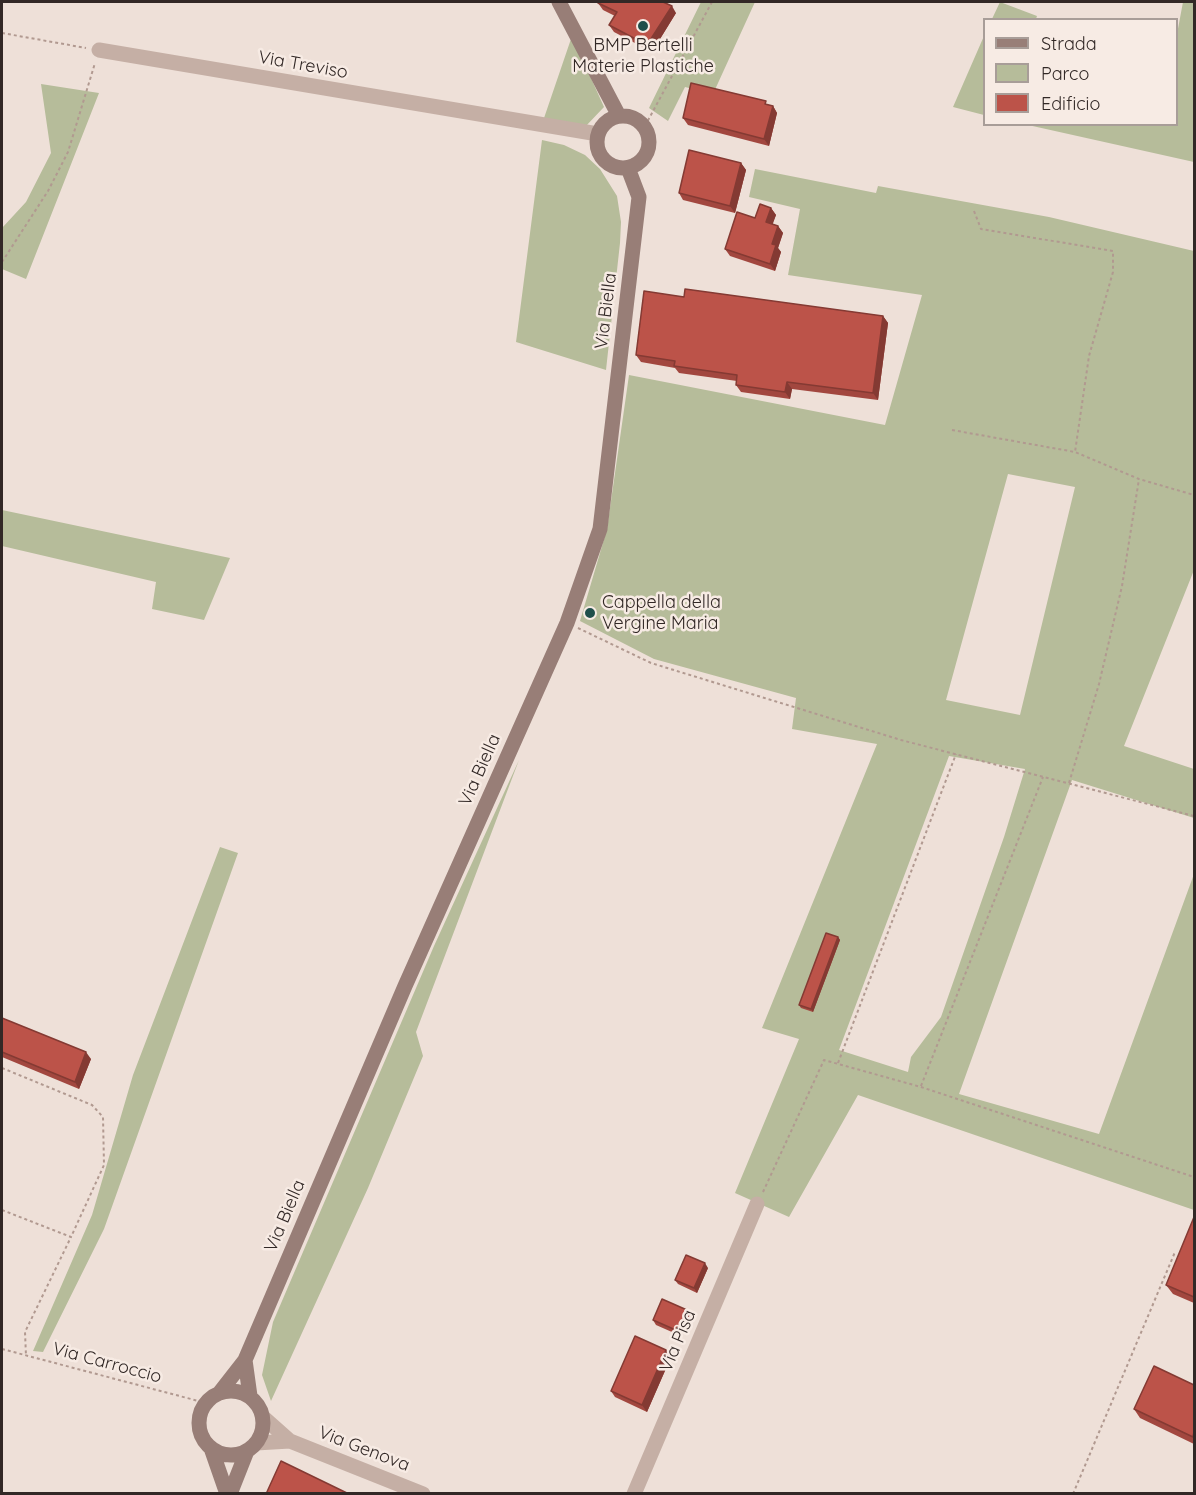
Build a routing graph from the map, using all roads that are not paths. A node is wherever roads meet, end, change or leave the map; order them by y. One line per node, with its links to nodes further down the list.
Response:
1 (559, 2): 3 (street)
2 (99, 50): 4 (street, Via Treviso)
3 (619, 116): 4 (street); 5 (street)
4 (598, 134): 5 (street)
5 (628, 168): 7 (street, Via Biella)
6 (757, 1204): 16 (street, Via Pisa)
7 (245, 1360): 8 (street, Via Biella); 9 (street)
8 (220, 1392): 9 (street); 13 (street)
9 (250, 1396): 10 (street)
10 (263, 1417): 11 (street, Via Genova); 12 (street)
11 (290, 1442): 12 (street, Via Genova); 15 (street, Via Genova)
12 (251, 1447): 13 (street); 14 (street)
13 (211, 1448): 14 (street)
14 (228, 1494)
15 (423, 1494)
16 (634, 1494)

